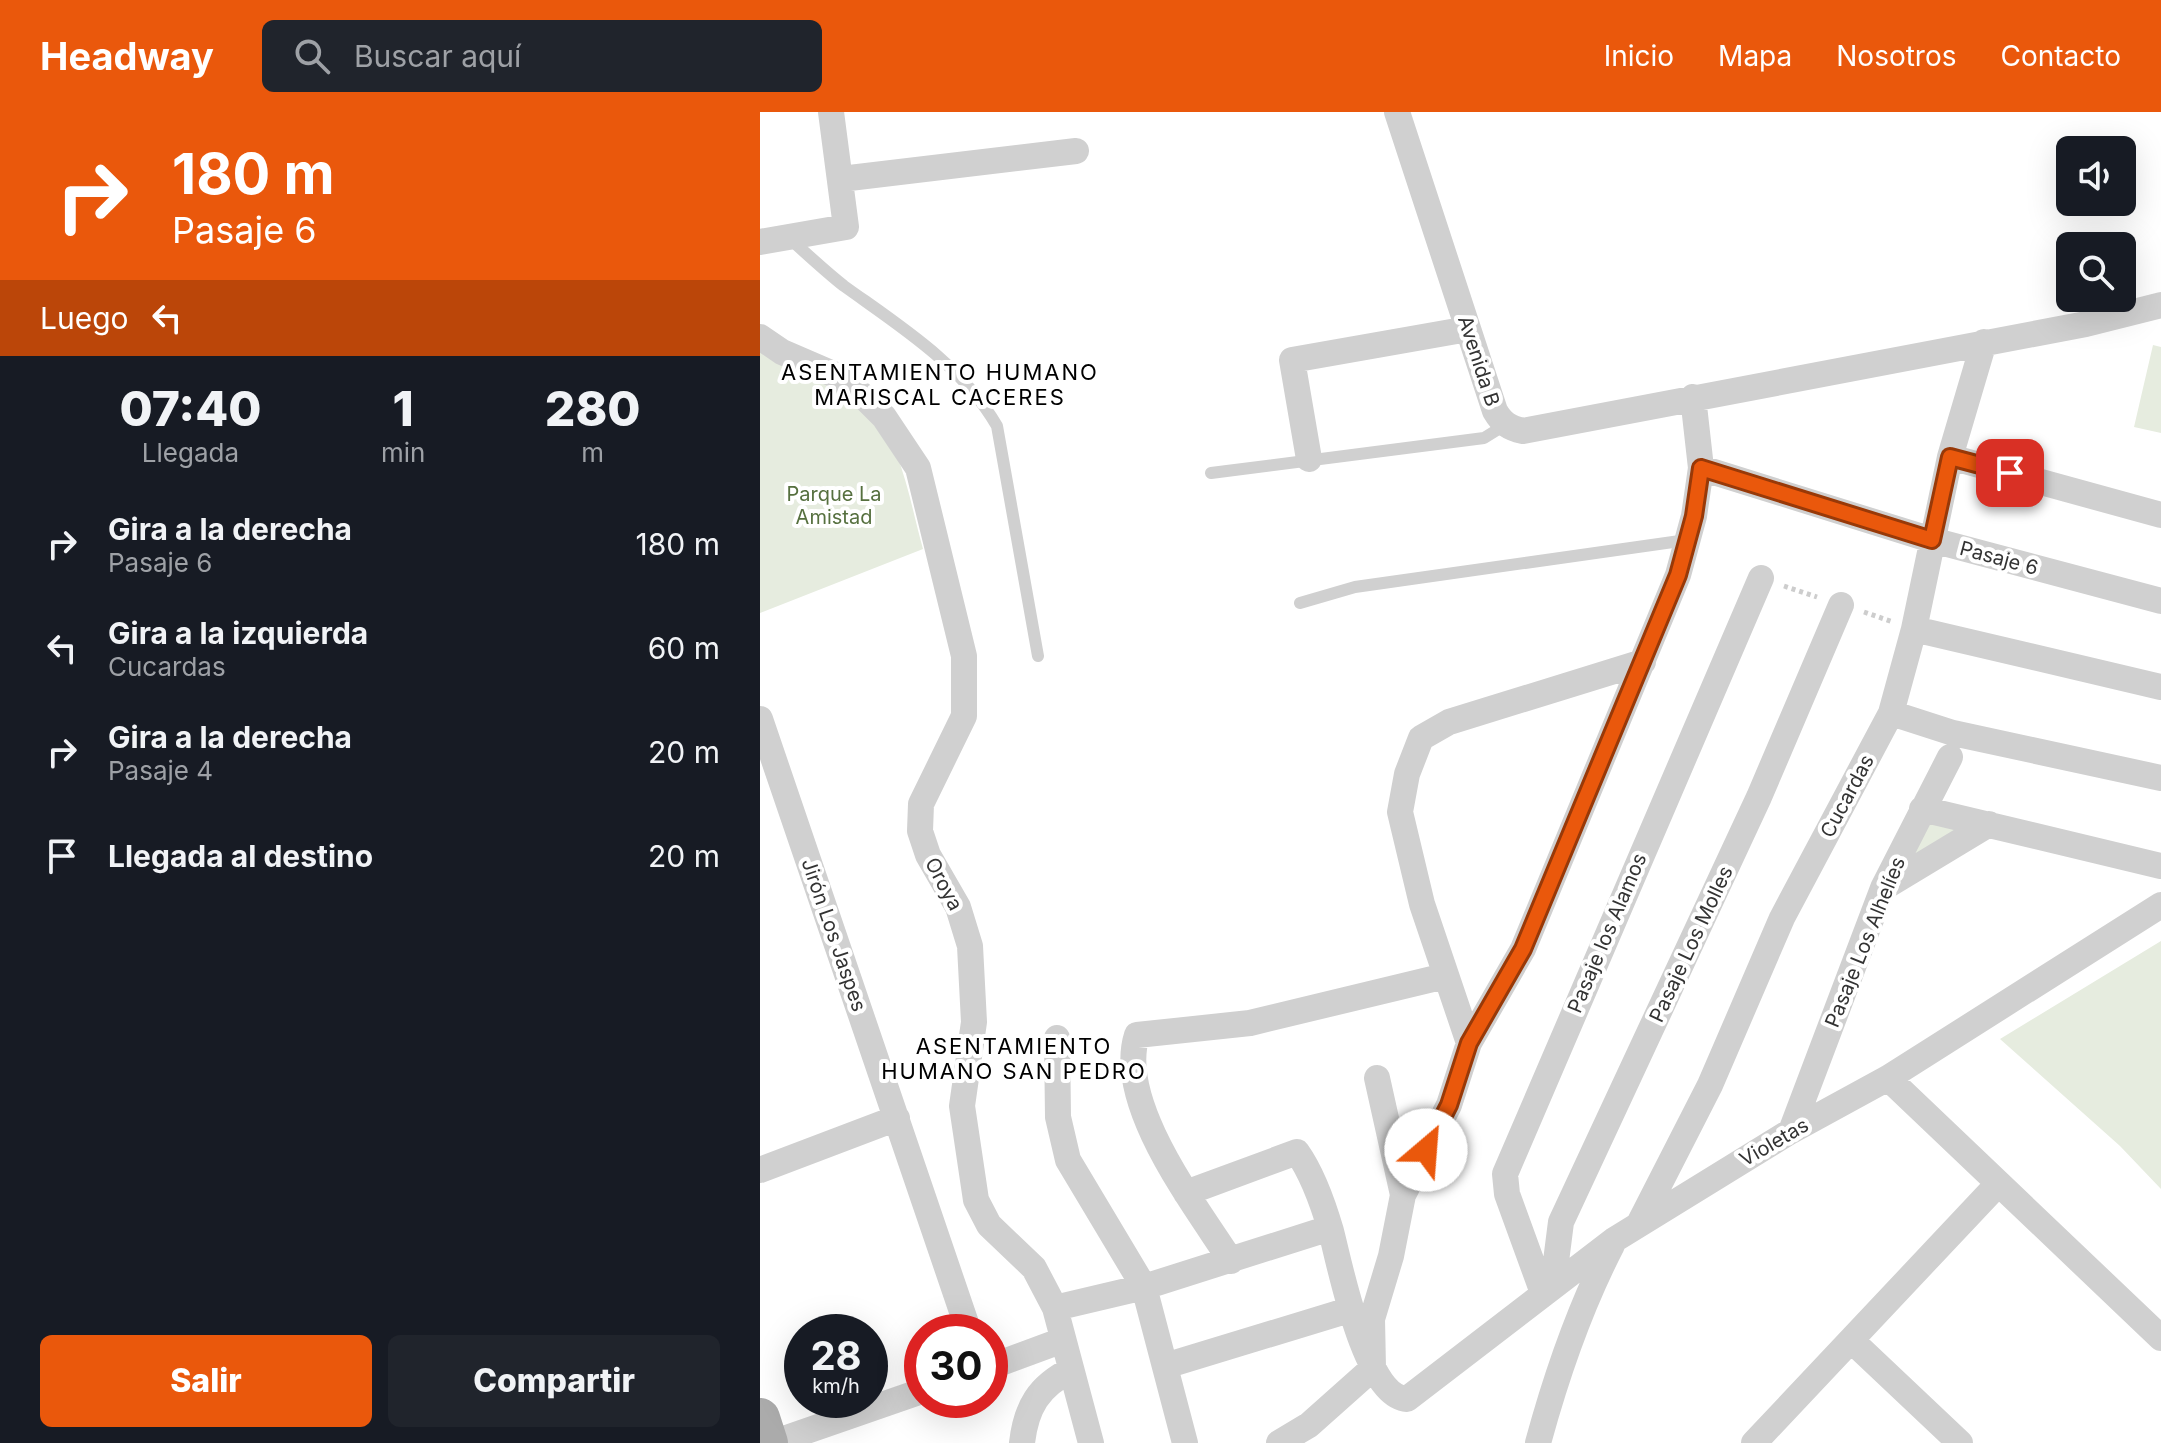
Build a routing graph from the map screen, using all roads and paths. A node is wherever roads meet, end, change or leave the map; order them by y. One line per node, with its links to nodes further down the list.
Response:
1 (831, 112): 4 (street)
2 (1397, 112): 8 (street, Avenida B)
3 (1076, 151): 4 (street)
4 (841, 179): 5 (street)
5 (789, 238): 6 (street); 25 (lane)
6 (760, 242)
7 (2161, 305): 10 (street, Avenida B)
8 (1468, 329): 12 (street, Avenida B); 14 (street)
9 (760, 337): 54 (street, Oroya)
10 (1984, 342): 11 (street, Avenida B); 13 (street, Cucardas)
11 (1693, 397): 12 (street, Avenida B); 15 (street)
12 (1505, 425): 14 (lane)
13 (1950, 457): 17 (street); 19 (street, Cucardas)
14 (1309, 459): 16 (lane)
15 (1701, 468): 18 (street); 19 (street, Pasaje 6)
16 (1211, 473)
17 (2161, 515)
18 (1687, 540): 22 (lane); 26 (street)
19 (1932, 540): 21 (street, Pasaje 6); 24 (street, Cucardas)
20 (1761, 578): 53 (street, Pasaje los Alamos)
21 (2161, 601)
22 (1300, 603)
23 (1841, 605): 53 (street, Pasaje Los Molles)
24 (1914, 629): 27 (street); 28 (street, Cucardas)
25 (1038, 656)
26 (1643, 662): 37 (street); 39 (street)
27 (2161, 687)
28 (1891, 713): 31 (street); 48 (street, Cucardas)
29 (760, 719): 42 (street, Jirón Los Jaspes)
30 (1950, 757): 32 (street, Pasaje Los Alhelíes)
31 (2161, 778)
32 (1922, 809): 33 (street); 35 (street, Pasaje Los Alhelíes)
33 (1989, 824): 34 (street); 35 (street)
34 (2161, 866)
35 (1883, 888): 43 (street, Pasaje Los Alhelíes)
36 (2161, 905): 41 (street, Violetas)
37 (1445, 976): 39 (street); 46 (street)
38 (1057, 1038): 52 (street)
39 (1469, 1043): 47 (street)
40 (1377, 1078): 47 (street)
41 (1888, 1078): 43 (street, Violetas); 45 (street)
42 (897, 1118): 44 (street); 56 (street, Jirón Los Jaspes)
43 (1791, 1131): 48 (street, Violetas)
44 (760, 1170)
45 (1997, 1185): 57 (street); 59 (street)
46 (1186, 1193): 49 (street); 51 (street)
47 (1403, 1195): 62 (street)
48 (1638, 1225): 50 (street, Violetas)
49 (1330, 1228): 51 (street); 55 (street)
50 (1614, 1240): 53 (street, Violetas); 71 (street)
51 (1231, 1261): 52 (street)
52 (1144, 1287): 54 (street); 61 (street)
53 (1548, 1289): 62 (street, Violetas)
54 (1055, 1308): 58 (street, Oroya)
55 (1349, 1310): 61 (street); 62 (street)
56 (963, 1314)
57 (2161, 1338)
58 (1063, 1340): 60 (street); 63 (street, Oroya)
59 (1851, 1340): 72 (street); 73 (street)
60 (1008, 1360)
61 (1165, 1366): 69 (street)
62 (1373, 1368): 70 (street)
63 (1071, 1370): 67 (street); 68 (street, Oroya)
64 (904, 1397): 66 (street)
65 (760, 1418): 66 (main road)
66 (770, 1443)
67 (1022, 1443)
68 (1091, 1443)
69 (1185, 1443)
70 (1279, 1443)
71 (1538, 1443)
72 (1754, 1443)
73 (1960, 1443)

